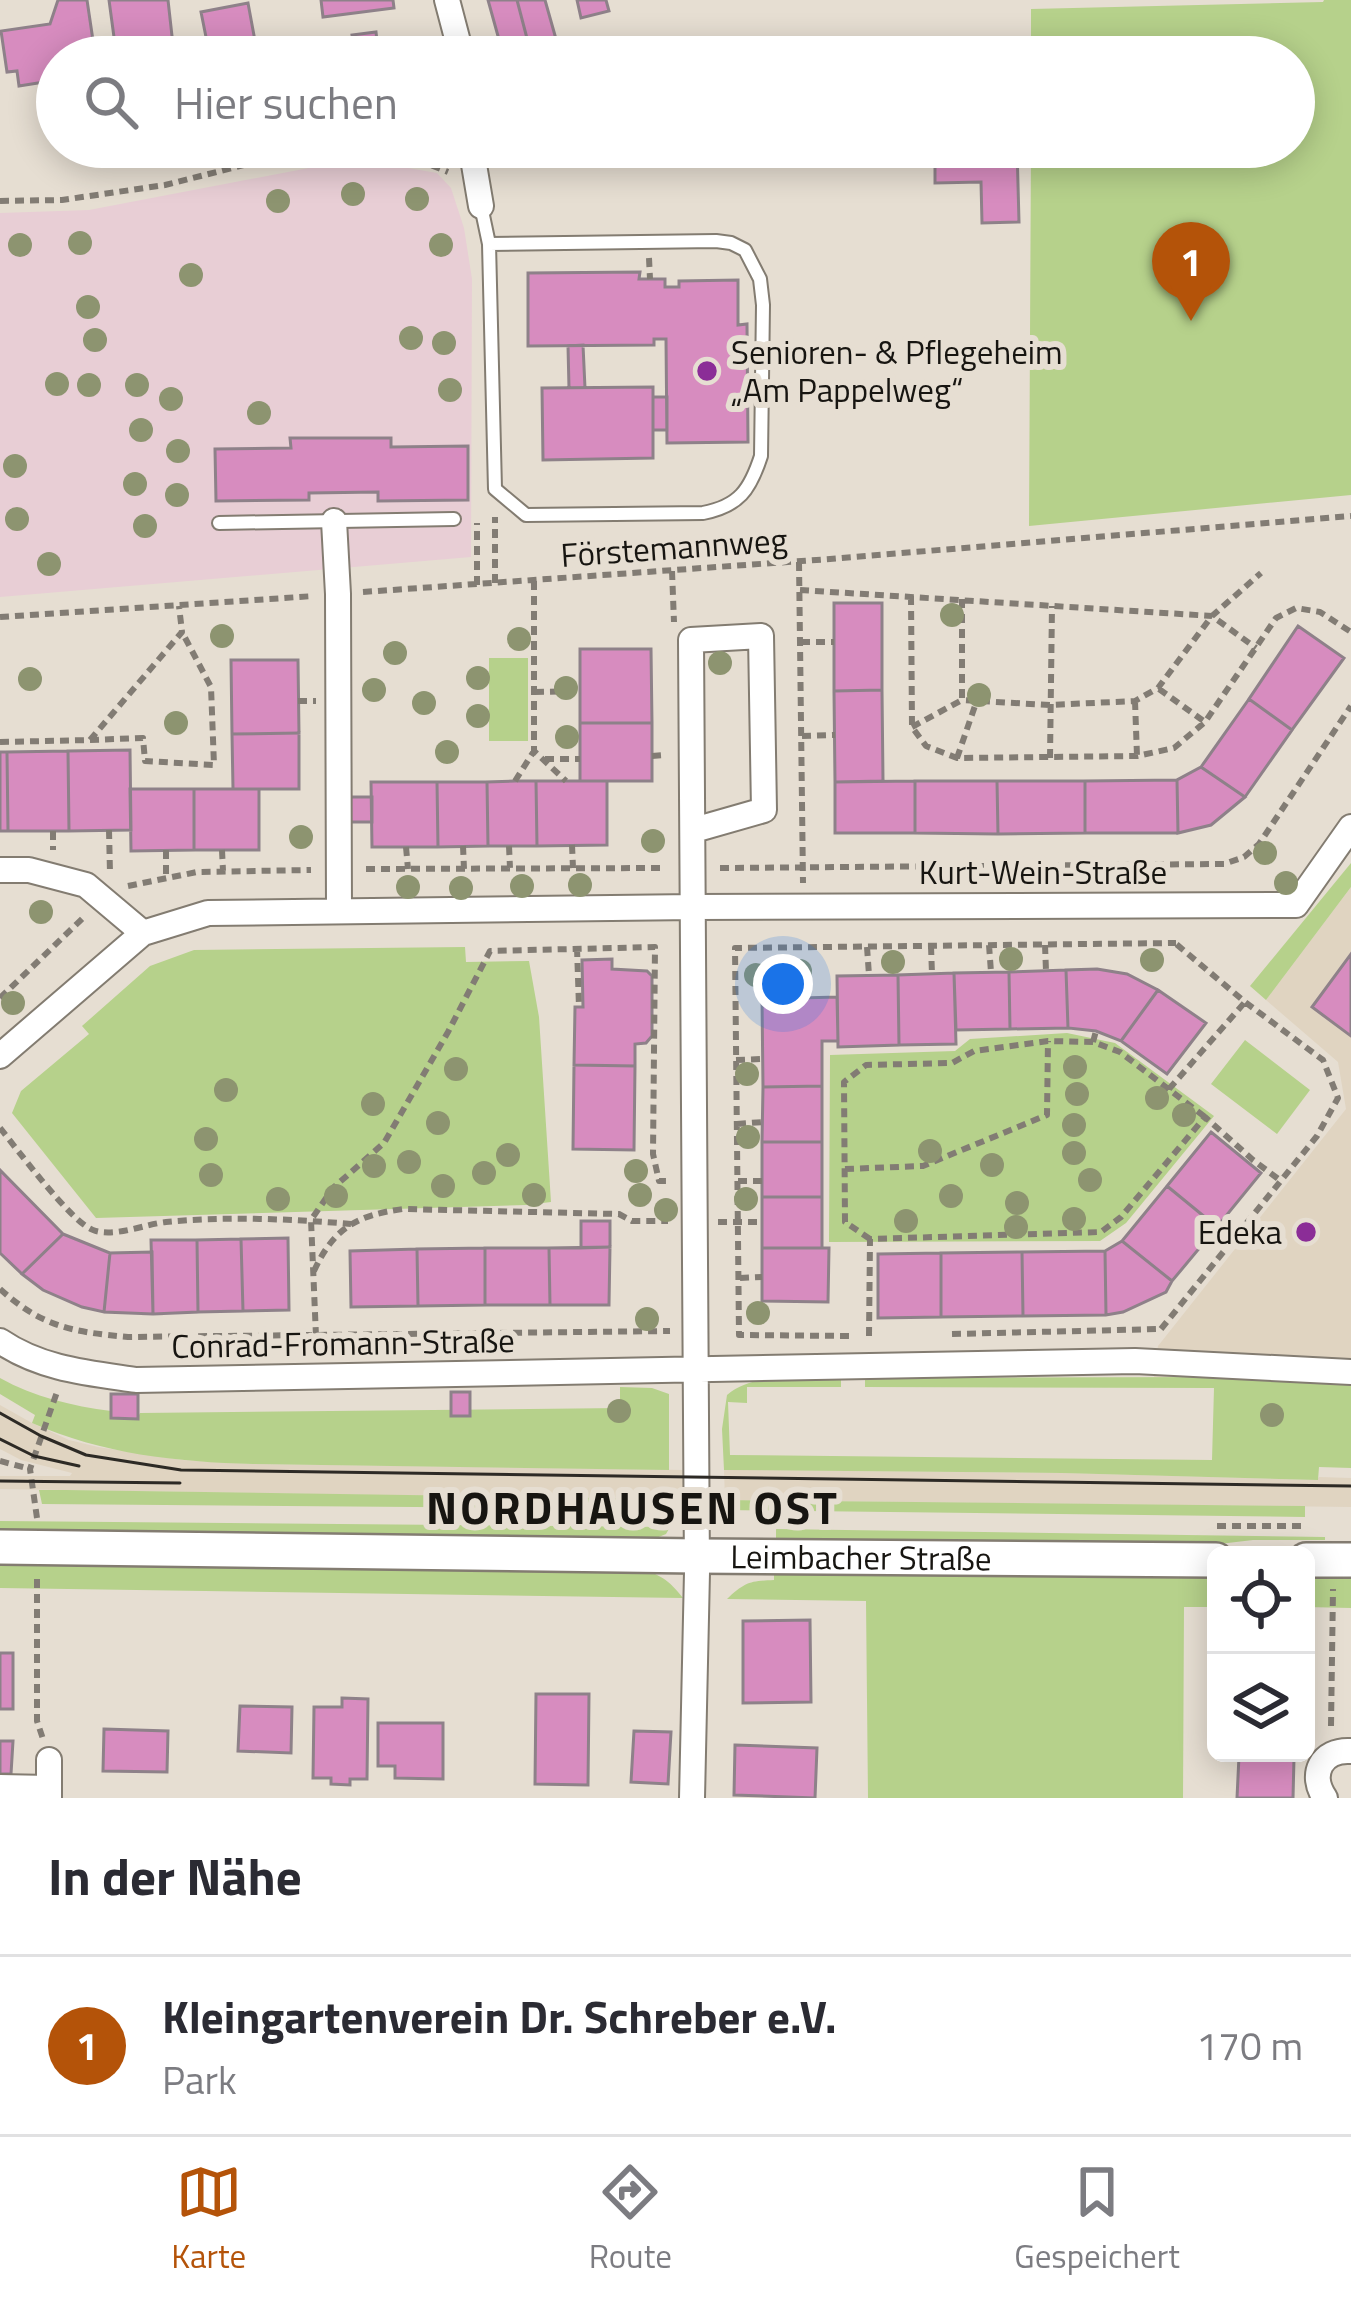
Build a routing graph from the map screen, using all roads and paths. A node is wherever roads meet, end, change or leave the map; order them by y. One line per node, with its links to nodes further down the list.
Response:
1 (447, 0): 2 (street)
2 (456, 36)
3 (232, 168): 5 (path)
4 (475, 168): 6 (street)
5 (0, 201)
6 (481, 206): 7 (lane)
7 (489, 244): 8 (lane); 8 (lane)
8 (496, 489): 17 (path)
9 (1351, 516): 13 (path, Förstemannweg)
10 (454, 519): 11 (lane); 18 (path)
11 (334, 521): 12 (lane); 20 (street)
12 (219, 523)
13 (800, 562): 14 (path, Förstemannweg); 19 (path)
14 (672, 572): 16 (path, Förstemannweg); 27 (path)
15 (1262, 573): 25 (path)
16 (534, 581): 17 (path, Förstemannweg); 35 (path)
17 (494, 584): 18 (path, Förstemannweg)
18 (477, 585): 20 (path, Förstemannweg)
19 (800, 590): 21 (path); 30 (path)
20 (338, 594): 23 (path, Förstemannweg); 79 (street)
21 (911, 596): 22 (path); 42 (path)
22 (962, 599): 24 (path); 36 (path)
23 (179, 606): 26 (path, Förstemannweg); 28 (path)
24 (1052, 606): 25 (path); 39 (path)
25 (1212, 616): 32 (path); 33 (path)
26 (0, 617)
27 (674, 622)
28 (182, 632): 45 (path); 45 (path)
29 (1351, 632): 32 (path)
30 (801, 642): 31 (path); 43 (path)
31 (834, 643)
32 (1256, 648): 41 (path)
33 (1158, 688): 38 (path); 41 (path)
34 (580, 691): 35 (path)
35 (535, 692): 47 (path)
36 (962, 700): 37 (path); 42 (path)
37 (977, 700): 39 (path); 49 (path)
38 (1135, 701): 39 (path); 48 (path)
39 (1050, 706): 50 (path)
40 (1351, 706): 66 (path)
41 (1205, 722): 48 (path)
42 (912, 727): 49 (path)
43 (802, 736): 44 (path); 66 (path)
44 (835, 736)
45 (90, 740): 46 (path)
46 (0, 742)
47 (534, 752): 52 (path); 54 (path)
48 (1137, 756): 50 (path)
49 (957, 758): 50 (path)
50 (1049, 758)
51 (580, 759): 52 (path)
52 (542, 760): 53 (path)
53 (566, 781)
54 (515, 782)
55 (1351, 827): 76 (street, Kurt-Wein-Straße)
56 (109, 830): 75 (path)
57 (694, 830): 57 (street); 69 (street)
58 (53, 831): 63 (path)
59 (572, 845): 68 (path)
60 (463, 846): 71 (path)
61 (509, 846): 67 (path)
62 (406, 847): 70 (path)
63 (53, 850)
64 (166, 850): 74 (path)
65 (222, 850): 73 (path)
66 (803, 866): 69 (path); 77 (path)
67 (510, 868)
68 (573, 868)
69 (694, 868): 78 (street)
70 (408, 869)
71 (464, 869)
72 (0, 870): 80 (street)
73 (223, 871)
74 (166, 878)
75 (110, 883)
76 (1141, 904): 77 (street, Kurt-Wein-Straße); 81 (path)
77 (802, 906): 78 (street, Kurt-Wein-Straße)
78 (694, 907): 79 (street); 107 (street)
79 (339, 910): 80 (street)
80 (143, 933): 96 (street)
81 (1176, 943): 82 (path); 91 (path)
82 (1045, 945): 85 (path); 87 (path)
83 (868, 946): 84 (path); 90 (path); 98 (path)
84 (931, 946): 85 (path); 89 (path)
85 (989, 946): 88 (path)
86 (577, 948): 92 (path); 107 (path); 109 (path)
87 (1046, 971)
88 (991, 972)
89 (932, 974)
90 (869, 975)
91 (1245, 1002): 99 (path); 106 (path)
92 (579, 1007)
93 (1096, 1030): 95 (path)
94 (1048, 1041): 95 (path); 104 (path); 104 (path)
95 (1093, 1042): 99 (path)
96 (0, 1057)
97 (763, 1059): 98 (path)
98 (736, 1060): 102 (path)
99 (1169, 1089): 100 (path)
100 (1205, 1117): 106 (path); 114 (path)
101 (763, 1122): 102 (path)
102 (737, 1124): 108 (path)
103 (0, 1128): 109 (path)
104 (845, 1169): 114 (path)
105 (762, 1180): 108 (path)
106 (1281, 1180): 119 (path)
107 (696, 1181): 110 (street)
108 (738, 1181): 111 (path)
109 (311, 1220): 113 (path); 115 (path)
110 (696, 1222): 111 (path); 113 (path); 120 (street)
111 (739, 1222): 112 (path); 117 (path)
112 (762, 1222)
113 (352, 1224): 115 (path)
114 (870, 1239): 117 (path)
115 (313, 1273): 122 (path)
116 (762, 1277): 117 (path)
117 (740, 1278)
118 (0, 1288): 122 (path)
119 (1161, 1328): 121 (path); 124 (path)
120 (695, 1333): 122 (path); 125 (street)
121 (937, 1334)
122 (316, 1336)
123 (0, 1341): 126 (street, Conrad-Fromann-Straße)
124 (1135, 1361): 125 (street, Conrad-Fromann-Straße); 127 (street, Conrad-Fromann-Straße)
125 (694, 1369): 126 (street, Conrad-Fromann-Straße); 132 (street)
126 (64, 1370): 129 (path)
127 (1351, 1372)
128 (0, 1462): 129 (path)
129 (30, 1469): 131 (path)
130 (0, 1547): 131 (street, Leimbacher Straße)
131 (37, 1547): 132 (street, Leimbacher Straße); 136 (path)
132 (697, 1556): 133 (street, Leimbacher Straße); 139 (street)
133 (1207, 1560)
134 (1330, 1560): 135 (path)
135 (1341, 1752): 140 (street)
136 (49, 1760): 138 (street)
137 (0, 1787): 138 (street)
138 (49, 1793)
139 (692, 1798)
140 (1325, 1798)

